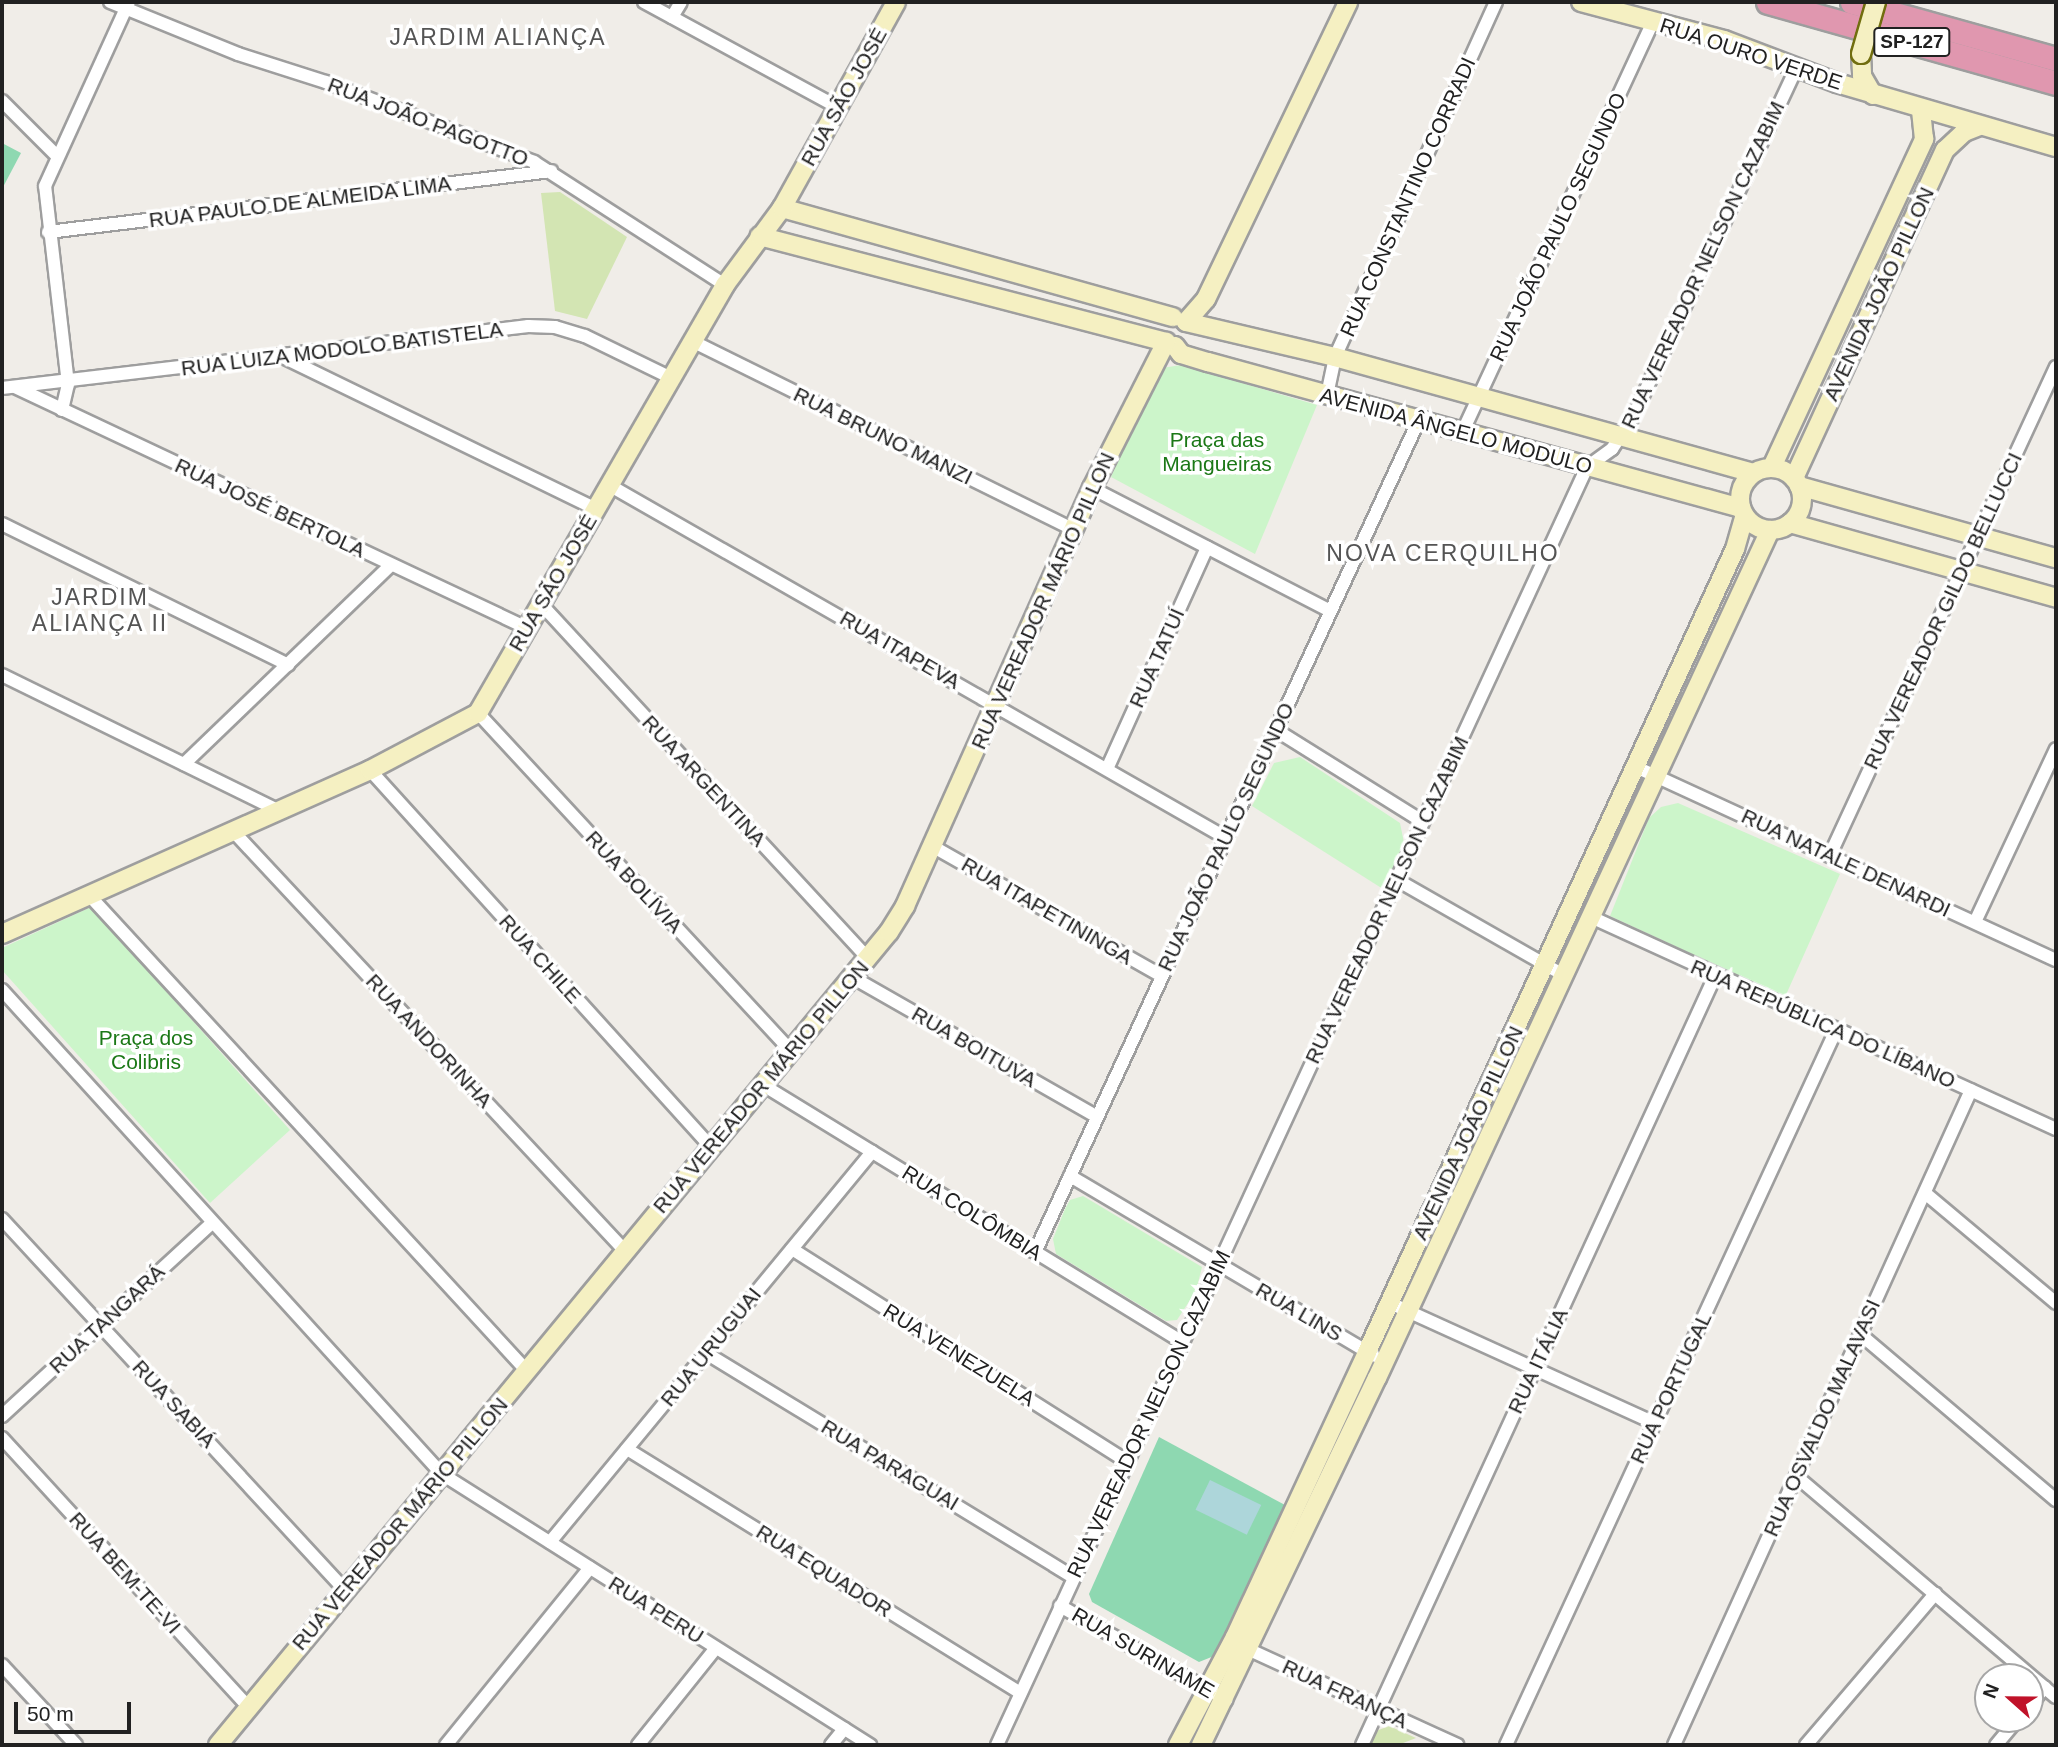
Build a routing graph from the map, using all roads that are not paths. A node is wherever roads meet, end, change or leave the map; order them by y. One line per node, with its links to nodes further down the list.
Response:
1 (110, 2): 11 (street, RUA JOÃO PAGOTTO)
2 (644, 2): 12 (street)
3 (681, 2): 12 (street)
4 (896, 2): 19 (street, RUA SÃO JOSÉ)
5 (1348, 2): 31 (street)
6 (1496, 2): 35 (street, RUA CONSTANTINO CORRADI)
7 (1581, 2): 13 (street, RUA OURO VERDE)
8 (1768, 2): 16 (highway, SP-127)
9 (1852, 2): 14 (highway, SP-127)
10 (1876, 2): 17 (street, bridge)
11 (127, 6): 23 (street); 24 (street, RUA JOÃO PAGOTTO)
12 (672, 17): 19 (street)
13 (1653, 21): 15 (street, RUA OURO VERDE); 41 (street, RUA JOÃO PAULO SEGUNDO)
14 (2056, 59)
15 (1796, 69): 17 (street, RUA OURO VERDE); 45 (street, RUA VEREADOR NELSON CAZABIM)
16 (2056, 83)
17 (1873, 95): 20 (street, RUA OURO VERDE)
18 (2, 101): 23 (street)
19 (837, 107): 25 (street, RUA SÃO JOSÉ)
20 (1921, 109): 21 (street, RUA OURO VERDE); 47 (street, AVENIDA JOÃO PILLON)
21 (1980, 125): 22 (street, RUA OURO VERDE); 49 (street, AVENIDA JOÃO PILLON)
22 (2056, 147)
23 (56, 155): 28 (street)
24 (551, 171): 28 (street, RUA PAULO DE ALMEIDA LIMA); 30 (street, RUA JOÃO PAGOTTO)
25 (793, 189): 26 (street, RUA SÃO JOSÉ); 27 (street)
26 (782, 208): 27 (street); 29 (street, RUA SÃO JOSÉ)
27 (826, 220): 31 (street, AVENIDA ÂNGELO MODULO)
28 (48, 232): 38 (street)
29 (760, 236): 30 (street, RUA SÃO JOSÉ); 33 (street, AVENIDA ÂNGELO MODULO)
30 (725, 285): 32 (street, RUA SÃO JOSÉ)
31 (1179, 320): 33 (street, RUA VEREADOR MÁRIO PILLON); 35 (street, AVENIDA ÂNGELO MODULO)
32 (692, 341): 37 (street, RUA SÃO JOSÉ); 56 (street, RUA BRUNO MANZI)
33 (1170, 344): 40 (street, AVENIDA ÂNGELO MODULO); 51 (street, RUA VEREADOR MÁRIO PILLON)
34 (282, 357): 37 (street, RUA LUIZA MODOLO BATISTELA); 38 (street, RUA LUIZA MODOLO BATISTELA); 52 (street)
35 (1335, 358): 40 (street, RUA CONSTANTINO CORRADI); 41 (street, AVENIDA ÂNGELO MODULO)
36 (2056, 367): 58 (street, RUA VEREADOR GILDO BELLUCCI)
37 (671, 378): 50 (street, RUA SÃO JOSÉ)
38 (68, 384): 39 (street, RUA LUIZA MODOLO BATISTELA); 42 (street)
39 (6, 385): 42 (street, RUA JOSÉ BERTOLA)
40 (1327, 396): 43 (street, AVENIDA ÂNGELO MODULO)
41 (1479, 398): 44 (street, RUA JOÃO PAULO SEGUNDO); 45 (street, AVENIDA ÂNGELO MODULO)
42 (62, 410): 61 (street, RUA JOSÉ BERTOLA)
43 (1418, 422): 44 (street, AVENIDA ÂNGELO MODULO); 65 (street, RUA JOÃO PAULO SEGUNDO)
44 (1462, 433): 46 (street, AVENIDA ÂNGELO MODULO)
45 (1621, 437): 46 (street, RUA VEREADOR NELSON CAZABIM); 48 (street, AVENIDA ÂNGELO MODULO)
46 (1587, 467): 53 (street, AVENIDA ÂNGELO MODULO); 79 (street, RUA VEREADOR NELSON CAZABIM)
47 (1772, 467): 48 (street); 49 (street)
48 (1753, 473): 53 (street)
49 (1797, 482): 54 (street); 58 (street)
50 (609, 485): 52 (street, RUA SÃO JOSÉ); 69 (street, RUA ITAPEVA)
51 (1092, 488): 56 (street, RUA VEREADOR MÁRIO PILLON); 59 (street)
52 (596, 509): 64 (street, RUA SÃO JOSÉ)
53 (1743, 511): 57 (street); 74 (street, AVENIDA JOÃO PILLON)
54 (1790, 523): 57 (street); 62 (street)
55 (2, 524): 67 (street)
56 (1074, 530): 69 (street, RUA VEREADOR MÁRIO PILLON)
57 (1770, 530): 77 (street, AVENIDA JOÃO PILLON)
58 (1978, 536): 60 (street); 62 (street, RUA VEREADOR GILDO BELLUCCI)
59 (1207, 548): 65 (street); 75 (street, RUA TATUÍ)
60 (2056, 558)
61 (391, 565): 66 (street, RUA JOSÉ BERTOLA); 67 (street)
62 (1961, 571): 63 (street); 83 (street, RUA VEREADOR GILDO BELLUCCI)
63 (2056, 598)
64 (541, 604): 66 (street, RUA SÃO JOSÉ); 89 (street, RUA ARGENTINA)
65 (1330, 611): 71 (street, RUA JOÃO PAULO SEGUNDO)
66 (527, 628): 70 (street, RUA SÃO JOSÉ)
67 (288, 665): 73 (street)
68 (2, 675): 73 (street)
69 (995, 705): 75 (street, RUA ITAPEVA); 82 (street, RUA VEREADOR MÁRIO PILLON)
70 (478, 713): 76 (street); 98 (street, RUA BOLÍVIA)
71 (1276, 730): 79 (street); 81 (street, RUA JOÃO PAULO SEGUNDO)
72 (2056, 750): 87 (street)
73 (184, 764): 78 (street)
74 (1636, 767): 77 (street, RUA NATALE DENARDI); 91 (street, AVENIDA JOÃO PILLON)
75 (1107, 769): 81 (street, RUA ITAPEVA)
76 (370, 770): 78 (street); 103 (street, RUA CHILE)
77 (1656, 776): 83 (street, RUA NATALE DENARDI); 86 (street, AVENIDA JOÃO PILLON)
78 (279, 811): 80 (street)
79 (1423, 822): 84 (street, RUA VEREADOR NELSON CAZABIM)
80 (233, 831): 85 (street); 110 (street, RUA ANDORINHA)
81 (1226, 838): 92 (street, RUA JOÃO PAULO SEGUNDO)
82 (932, 846): 89 (street, RUA VEREADOR MÁRIO PILLON); 92 (street, RUA ITAPETININGA)
83 (1830, 855): 87 (street, RUA NATALE DENARDI)
84 (1397, 880): 91 (street); 112 (street, RUA VEREADOR NELSON CAZABIM)
85 (88, 894): 88 (street); 123 (street)
86 (1591, 917): 93 (street, AVENIDA JOÃO PILLON); 94 (street, RUA REPÚBLICA DO LÍBANO)
87 (1975, 922): 90 (street, RUA NATALE DENARDI)
88 (2, 934)
89 (868, 958): 95 (street, RUA VEREADOR MÁRIO PILLON)
90 (2056, 960)
91 (1545, 965): 93 (street); 113 (street, AVENIDA JOÃO PILLON)
92 (1162, 976): 101 (street, RUA JOÃO PAULO SEGUNDO)
93 (1565, 976): 115 (street, AVENIDA JOÃO PILLON)
94 (1715, 976): 97 (street, RUA REPÚBLICA DO LÍBANO); 122 (street, RUA ITÁLIA)
95 (852, 977): 98 (street, RUA VEREADOR MÁRIO PILLON); 101 (street, RUA BOITUVA)
96 (2, 990): 108 (street)
97 (1836, 1030): 100 (street, RUA REPÚBLICA DO LÍBANO); 125 (street, RUA PORTUGAL)
98 (791, 1051): 99 (street, RUA VEREADOR MÁRIO PILLON)
99 (763, 1085): 103 (street, RUA VEREADOR MÁRIO PILLON); 104 (street, RUA COLÔMBIA)
100 (1971, 1090): 102 (street, RUA REPÚBLICA DO LÍBANO); 106 (street, RUA OSVALDO MALAVASI)
101 (1097, 1117): 105 (street, RUA JOÃO PAULO SEGUNDO)
102 (2056, 1129)
103 (711, 1147): 110 (street, RUA VEREADOR MÁRIO PILLON)
104 (872, 1152): 109 (street, RUA URUGUAI); 111 (street, RUA COLÔMBIA)
105 (1070, 1176): 111 (street, RUA JOÃO PAULO SEGUNDO); 112 (street, RUA LINS)
106 (1924, 1193): 114 (street); 117 (street, RUA OSVALDO MALAVASI)
107 (2, 1219): 116 (street, RUA SABIÁ)
108 (212, 1223): 116 (street, RUA TANGARÁ); 129 (street)
109 (792, 1249): 119 (street, RUA URUGUAI); 128 (street, RUA VENEZUELA)
110 (625, 1251): 123 (street, RUA VEREADOR MÁRIO PILLON)
111 (1035, 1252): 118 (street, RUA COLÔMBIA)
112 (1218, 1265): 118 (street, RUA VEREADOR NELSON CAZABIM); 120 (street, RUA LINS)
113 (1390, 1303): 115 (street); 120 (street, AVENIDA JOÃO PILLON)
114 (2056, 1303)
115 (1408, 1311): 121 (street, AVENIDA JOÃO PILLON); 122 (street)
116 (100, 1325): 124 (street, RUA TANGARÁ); 135 (street, RUA SABIÁ)
117 (1860, 1334): 130 (street, RUA OSVALDO MALAVASI); 131 (street)
118 (1182, 1342): 128 (street, RUA VEREADOR NELSON CAZABIM)
119 (706, 1353): 127 (street, RUA URUGUAI); 134 (street, RUA PARAGUAI)
120 (1367, 1353): 121 (street, RUA LINS); 138 (street, AVENIDA JOÃO PILLON)
121 (1385, 1362): 140 (street, AVENIDA JOÃO PILLON)
122 (1535, 1368): 125 (street); 148 (street, RUA ITÁLIA)
123 (527, 1371): 129 (street, RUA VEREADOR MÁRIO PILLON)
124 (2, 1416)
125 (1655, 1423): 161 (street, RUA PORTUGAL)
126 (2, 1438): 147 (street, RUA BEM-TE-VI)
127 (627, 1449): 132 (street, RUA URUGUAI); 144 (street, RUA EQUADOR)
128 (1126, 1461): 134 (street, RUA VEREADOR NELSON CAZABIM)
129 (442, 1474): 132 (street, RUA PERU); 135 (street, RUA VEREADOR MÁRIO PILLON)
130 (1796, 1476): 136 (street); 162 (street, RUA OSVALDO MALAVASI)
131 (2056, 1500)
132 (550, 1542): 133 (street, RUA PERU)
133 (590, 1568): 139 (street, RUA PERU); 152 (street)
134 (1073, 1577): 137 (street, RUA VEREADOR NELSON CAZABIM)
135 (345, 1590): 147 (street, RUA VEREADOR MÁRIO PILLON)
136 (1935, 1594): 142 (street); 163 (street)
137 (1060, 1606): 143 (street, RUA SURINAME); 144 (street, RUA VEREADOR NELSON CAZABIM)
138 (1233, 1642): 140 (street, RUA FRANÇA); 143 (street, AVENIDA JOÃO PILLON)
139 (716, 1648): 149 (street, RUA PERU); 153 (street)
140 (1250, 1650): 146 (street, AVENIDA JOÃO PILLON); 148 (street, RUA FRANÇA)
141 (2, 1665): 150 (street)
142 (2045, 1687): 145 (street)
143 (1209, 1690): 146 (street, RUA SURINAME); 157 (street, AVENIDA JOÃO PILLON)
144 (1021, 1693): 156 (street, RUA VEREADOR NELSON CAZABIM)
145 (2056, 1697)
146 (1226, 1700): 158 (street, AVENIDA JOÃO PILLON)
147 (249, 1708): 151 (street, RUA VEREADOR MÁRIO PILLON)
148 (1378, 1709): 159 (street, RUA ITÁLIA); 160 (street, RUA FRANÇA)
149 (844, 1729): 154 (street); 155 (street, RUA PERU)
150 (76, 1745)
151 (218, 1745)
152 (446, 1745)
153 (638, 1745)
154 (831, 1745)
155 (870, 1745)
156 (997, 1745)
157 (1178, 1745)
158 (1200, 1745)
159 (1362, 1745)
160 (1457, 1745)
161 (1506, 1745)
162 (1674, 1745)
163 (1805, 1745)

